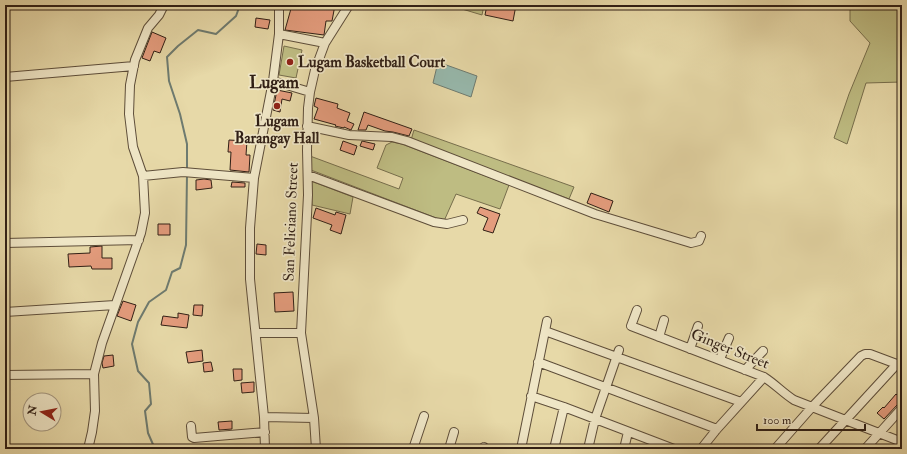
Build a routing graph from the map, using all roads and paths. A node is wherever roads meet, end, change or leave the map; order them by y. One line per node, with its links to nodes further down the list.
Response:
1 (164, 5): 6 (street)
2 (279, 5): 4 (street)
3 (349, 5): 5 (street, San Feliciano Street)
4 (279, 34): 5 (street); 8 (street)
5 (325, 42): 9 (street, San Feliciano Street)
6 (134, 66): 7 (street); 11 (street)
7 (5, 77)
8 (273, 81): 9 (street); 13 (street)
9 (310, 92): 10 (street, San Feliciano Street)
10 (307, 126): 12 (street, San Feliciano Street); 15 (street)
11 (143, 176): 13 (street); 16 (street)
12 (308, 176): 14 (street); 26 (street, San Feliciano Street)
13 (254, 178): 25 (street)
14 (463, 220)
15 (701, 236)
16 (139, 240): 17 (street); 18 (street)
17 (5, 243)
18 (115, 305): 20 (street); 36 (street)
19 (637, 310): 27 (street, Ginger Street)
20 (5, 312)
21 (664, 320): 27 (street)
22 (547, 321): 24 (street)
23 (698, 326): 29 (street)
24 (545, 331): 31 (street); 33 (street)
25 (257, 333): 26 (street); 46 (street)
26 (301, 333): 47 (street, San Feliciano Street)
27 (659, 337): 29 (street, Ginger Street)
28 (729, 338): 32 (street)
29 (690, 349): 32 (street, Ginger Street)
30 (763, 351): 35 (street)
31 (618, 353): 39 (street); 41 (street)
32 (720, 360): 35 (street, Ginger Street)
33 (538, 362): 39 (street); 40 (street)
34 (899, 365): 43 (street); 49 (street)
35 (746, 370): 38 (street, Ginger Street)
36 (94, 374): 37 (street); 57 (street)
37 (5, 375)
38 (764, 377): 41 (street); 43 (street, Ginger Street)
39 (605, 387): 48 (street); 51 (street)
40 (531, 396): 42 (street); 62 (street)
41 (741, 402): 51 (street)
42 (564, 407): 48 (street); 63 (street)
43 (812, 407): 49 (street, Ginger Street); 68 (street)
44 (902, 408): 55 (street)
45 (424, 416): 60 (street)
46 (264, 417): 47 (street); 52 (street)
47 (314, 418): 59 (street, San Feliciano Street)
48 (595, 419): 54 (street); 64 (street)
49 (845, 420): 55 (street, Ginger Street); 69 (street)
50 (191, 426): 52 (street)
51 (717, 428): 67 (street)
52 (265, 432): 58 (street)
53 (454, 432): 61 (street)
54 (628, 432): 65 (street); 66 (street)
55 (880, 432): 56 (street, Ginger Street); 70 (street)
56 (902, 442)
57 (88, 449)
58 (265, 449)
59 (316, 449)
60 (413, 449)
61 (449, 449)
62 (521, 449)
63 (554, 449)
64 (588, 449)
65 (624, 449)
66 (674, 449)
67 (701, 449)
68 (775, 449)
69 (819, 449)
70 (865, 449)

